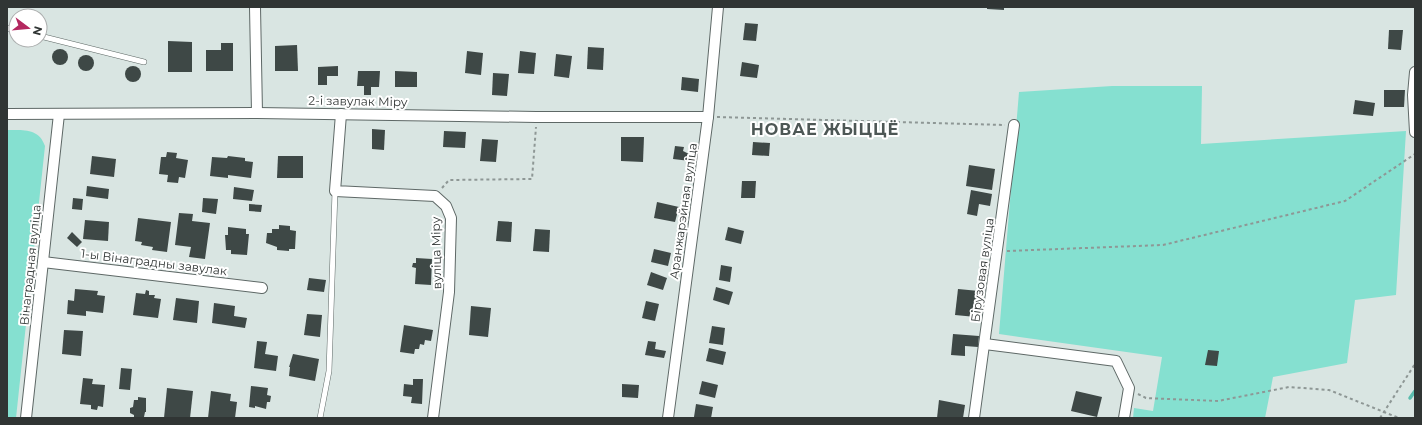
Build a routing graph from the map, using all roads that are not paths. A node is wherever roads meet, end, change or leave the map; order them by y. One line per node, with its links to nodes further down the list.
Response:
1 (255, 7): 6 (street)
2 (718, 7): 10 (street, Аранжарэйная вуліца)
3 (48, 38): 4 (lane)
4 (144, 62)
5 (1415, 72): 12 (street)
6 (257, 113): 8 (street, 2-і завулак Міру); 9 (street, 2-і завулак Міру)
7 (7, 114): 8 (street, 2-і завулак Міру)
8 (59, 114): 14 (street, Вінаградная вуліца)
9 (341, 114): 10 (street, 2-і завулак Міру); 13 (street)
10 (708, 117): 20 (street, Аранжарэйная вуліца)
11 (1014, 125): 16 (street, Бірузовая вуліца)
12 (1415, 132)
13 (335, 191): 18 (lane); 19 (street, вуліца Міру)
14 (43, 262): 15 (street, 1-ы Вінаградны завулак); 17 (street, Вінаградная вуліца)
15 (262, 288)
16 (985, 344): 21 (street, Бірузовая вуліца); 22 (street)
17 (26, 418)
18 (320, 418)
19 (433, 418)
20 (668, 418)
21 (974, 418)
22 (1124, 418)

